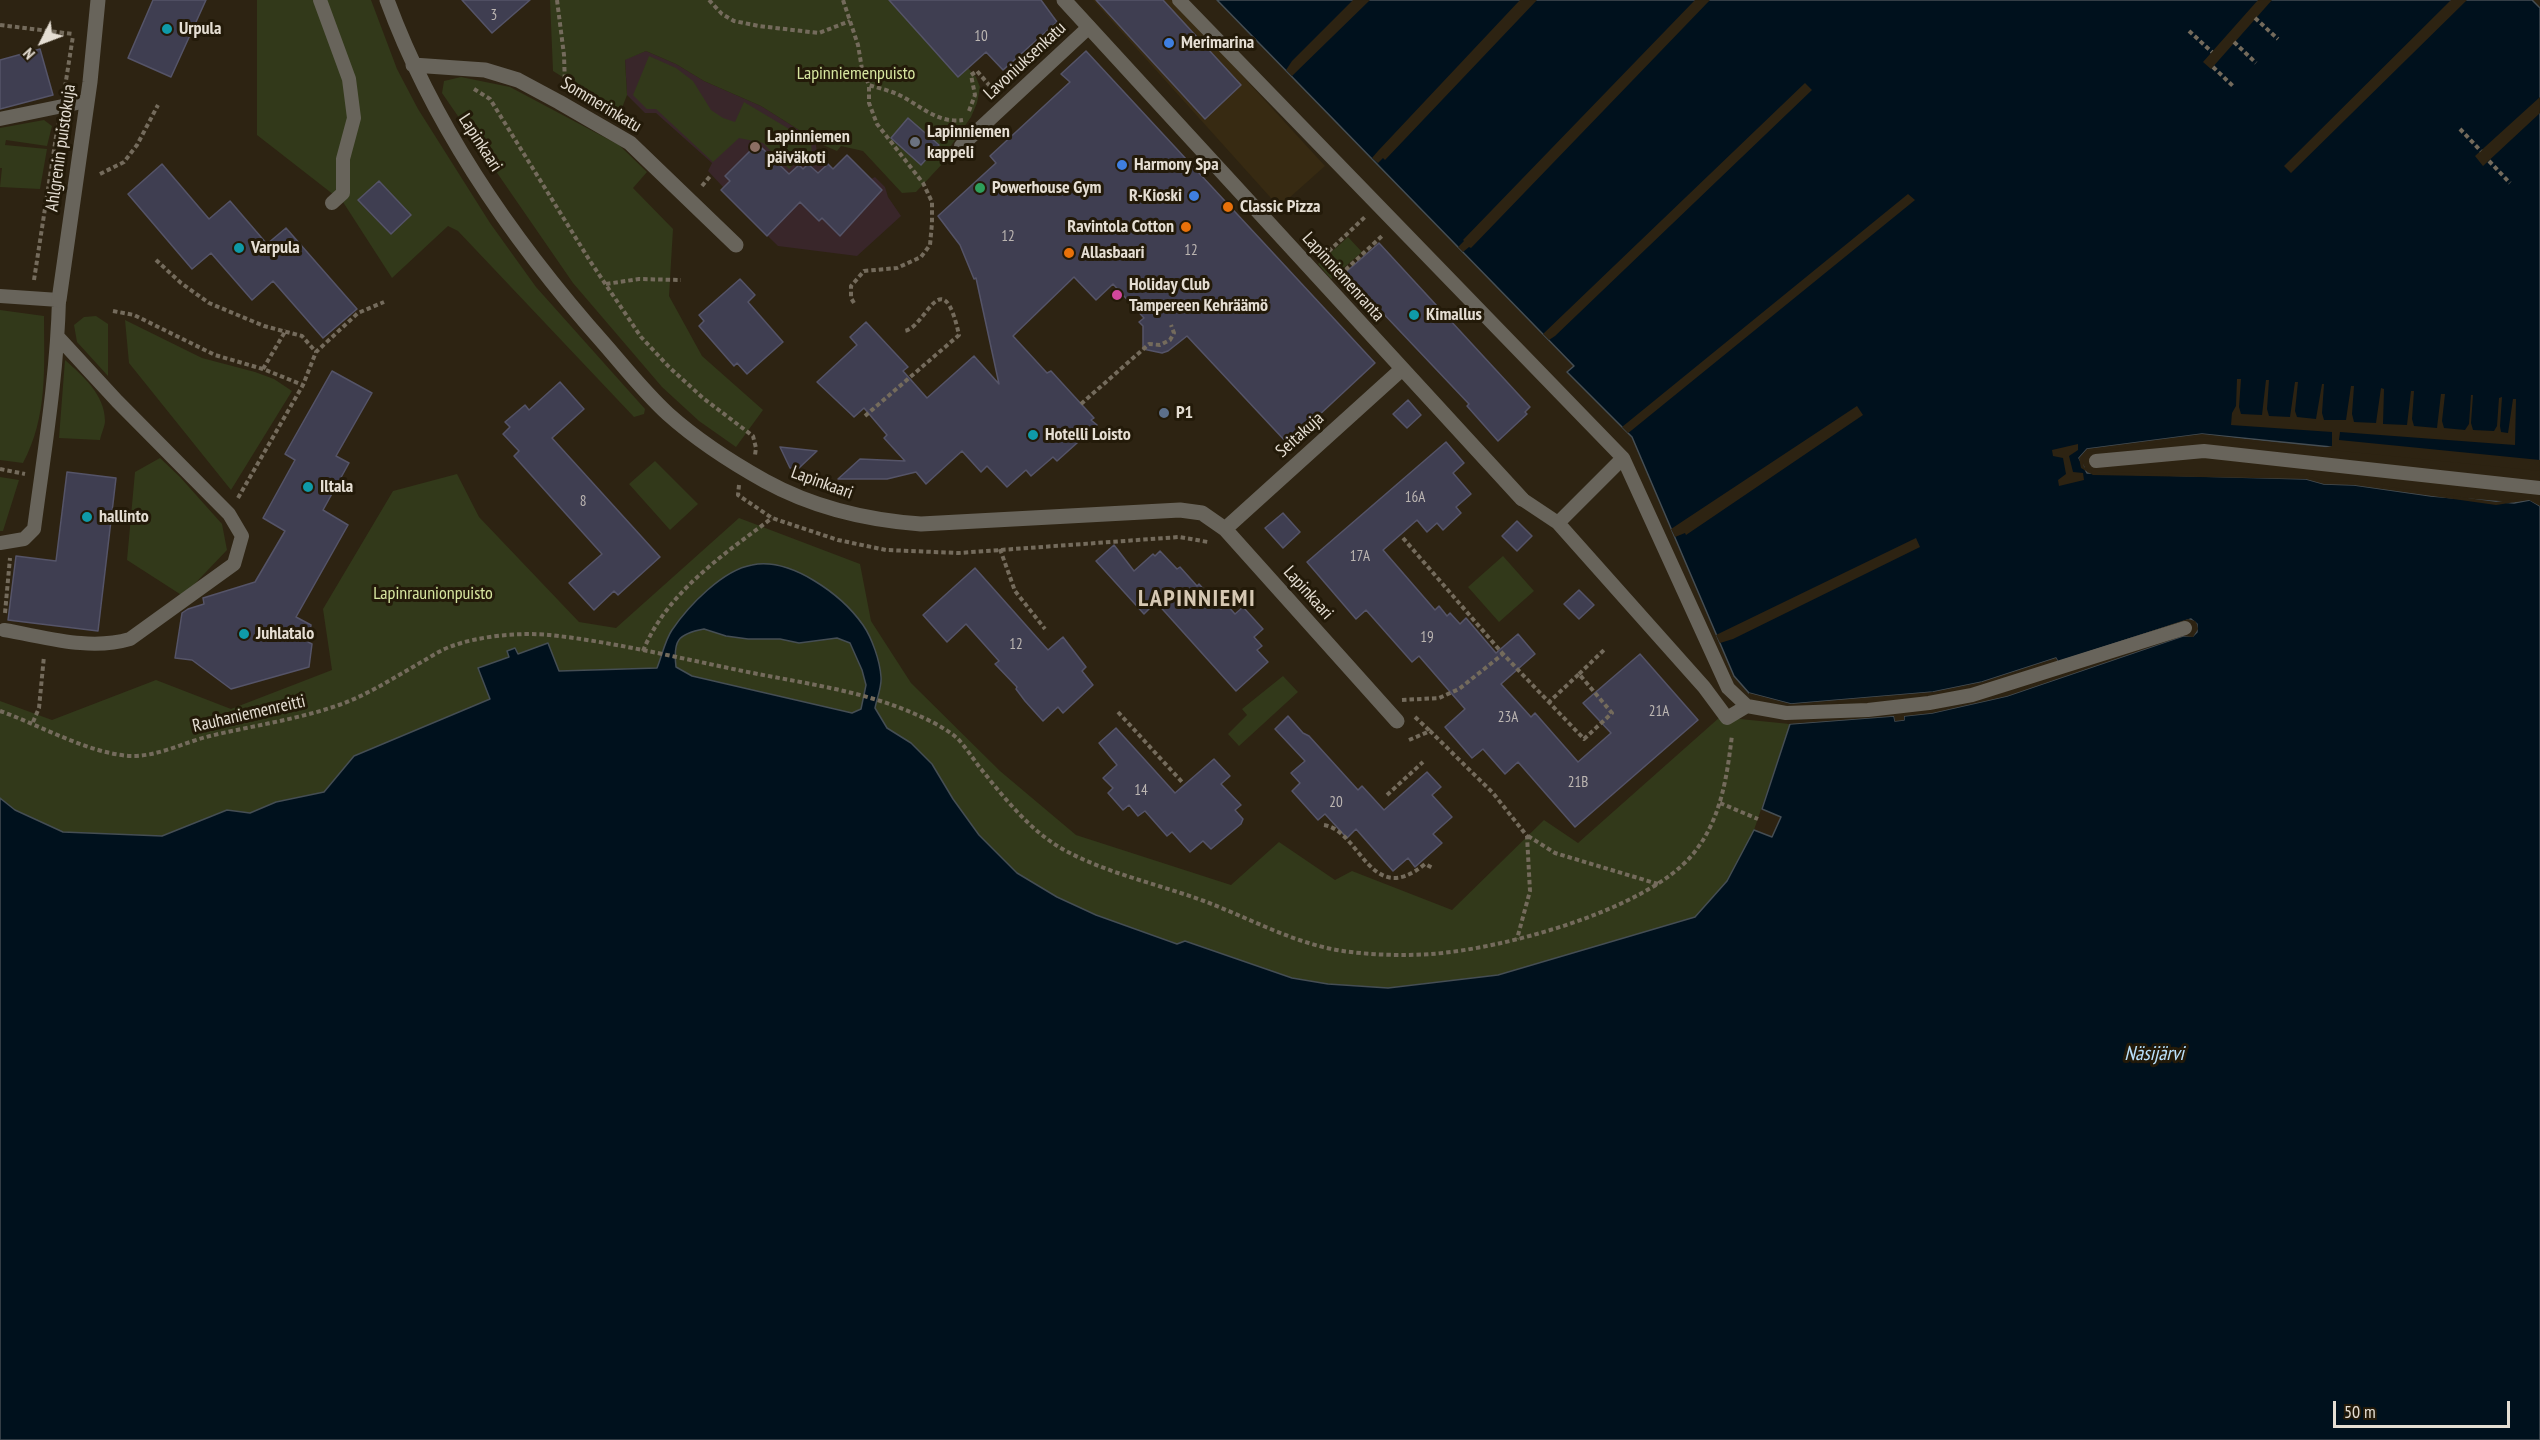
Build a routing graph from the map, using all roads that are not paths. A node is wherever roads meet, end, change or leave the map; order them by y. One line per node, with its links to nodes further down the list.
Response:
1 (98, 0): 8 (street, Ahlgrenin puistokuja)
2 (320, 0): 11 (lane)
3 (387, 0): 7 (street, Lapinkaari)
4 (1064, 0): 6 (street, Lapinniemenranta)
5 (1179, 0): 17 (lane)
6 (1089, 27): 10 (lane, Lavoniuksenkatu); 16 (street, Lapinniemenranta)
7 (413, 65): 12 (street, Sommerinkatu); 22 (street, Lapinkaari)
8 (87, 101): 9 (lane); 14 (street, Ahlgrenin puistokuja)
9 (0, 119)
10 (961, 146)
11 (332, 203)
12 (736, 245)
13 (0, 296): 14 (lane)
14 (59, 300): 15 (lane)
15 (58, 337): 23 (lane); 25 (lane)
16 (1402, 369): 20 (street, Lapinniemenranta); 22 (street, Seitakuja)
17 (1623, 458): 21 (lane); 26 (lane)
18 (2096, 461): 19 (lane)
19 (2540, 488)
20 (1522, 499): 21 (lane)
21 (1558, 523): 26 (lane)
22 (1225, 530): 27 (street, Lapinkaari)
23 (6, 543)
24 (2185, 628): 26 (lane)
25 (4, 630)
26 (1747, 706)
27 (1397, 722)

